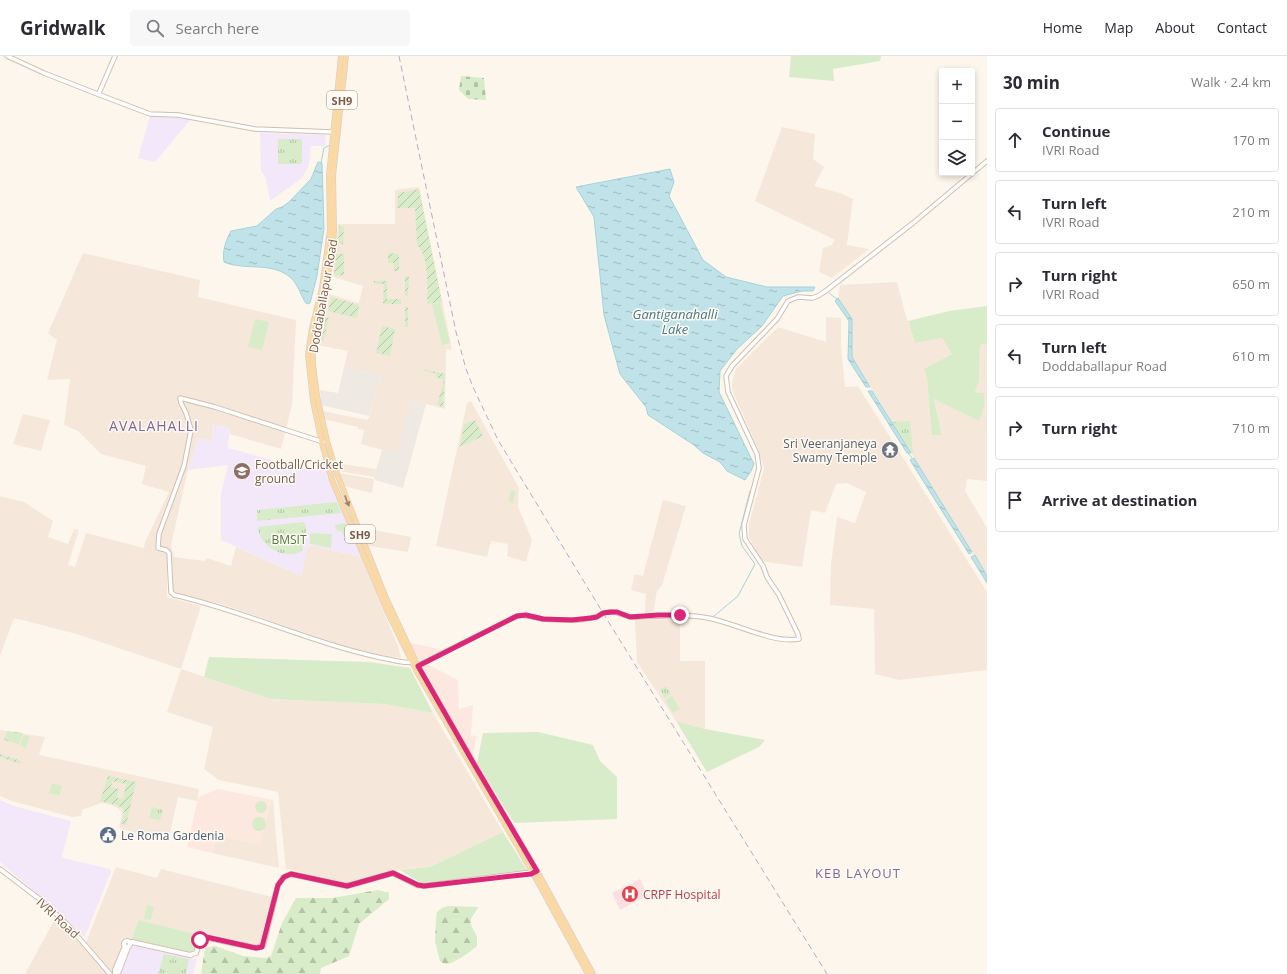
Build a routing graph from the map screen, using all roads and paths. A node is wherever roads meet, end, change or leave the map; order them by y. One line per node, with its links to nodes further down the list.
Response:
1 (7, 56): 5 (street)
2 (115, 56): 5 (street)
3 (341, 56): 6 (main road, Doddaballapur Road / SH9)
4 (346, 56): 7 (main road, Doddaballapur Road / SH9)
5 (100, 95): 6 (street)
6 (333, 132): 7 (main road, Doddaballapur Road / SH9)
7 (334, 146): 9 (main road, Doddaballapur Road / SH9)
8 (987, 161): 11 (street)
9 (324, 442): 10 (main road, Doddaballapur Road / SH9); 10 (street)
10 (414, 661): 11 (main road, Doddaballapur Road / SH9)
11 (417, 667): 13 (main road, Doddaballapur Road / SH9)
12 (0, 869): 14 (street, IVRI Road)
13 (535, 872): 15 (main road); 16 (main road, Doddaballapur Road / SH9); 17 (main road, Doddaballapur Road / SH9)
14 (110, 974)
15 (116, 974)
16 (588, 974)
17 (593, 974)

